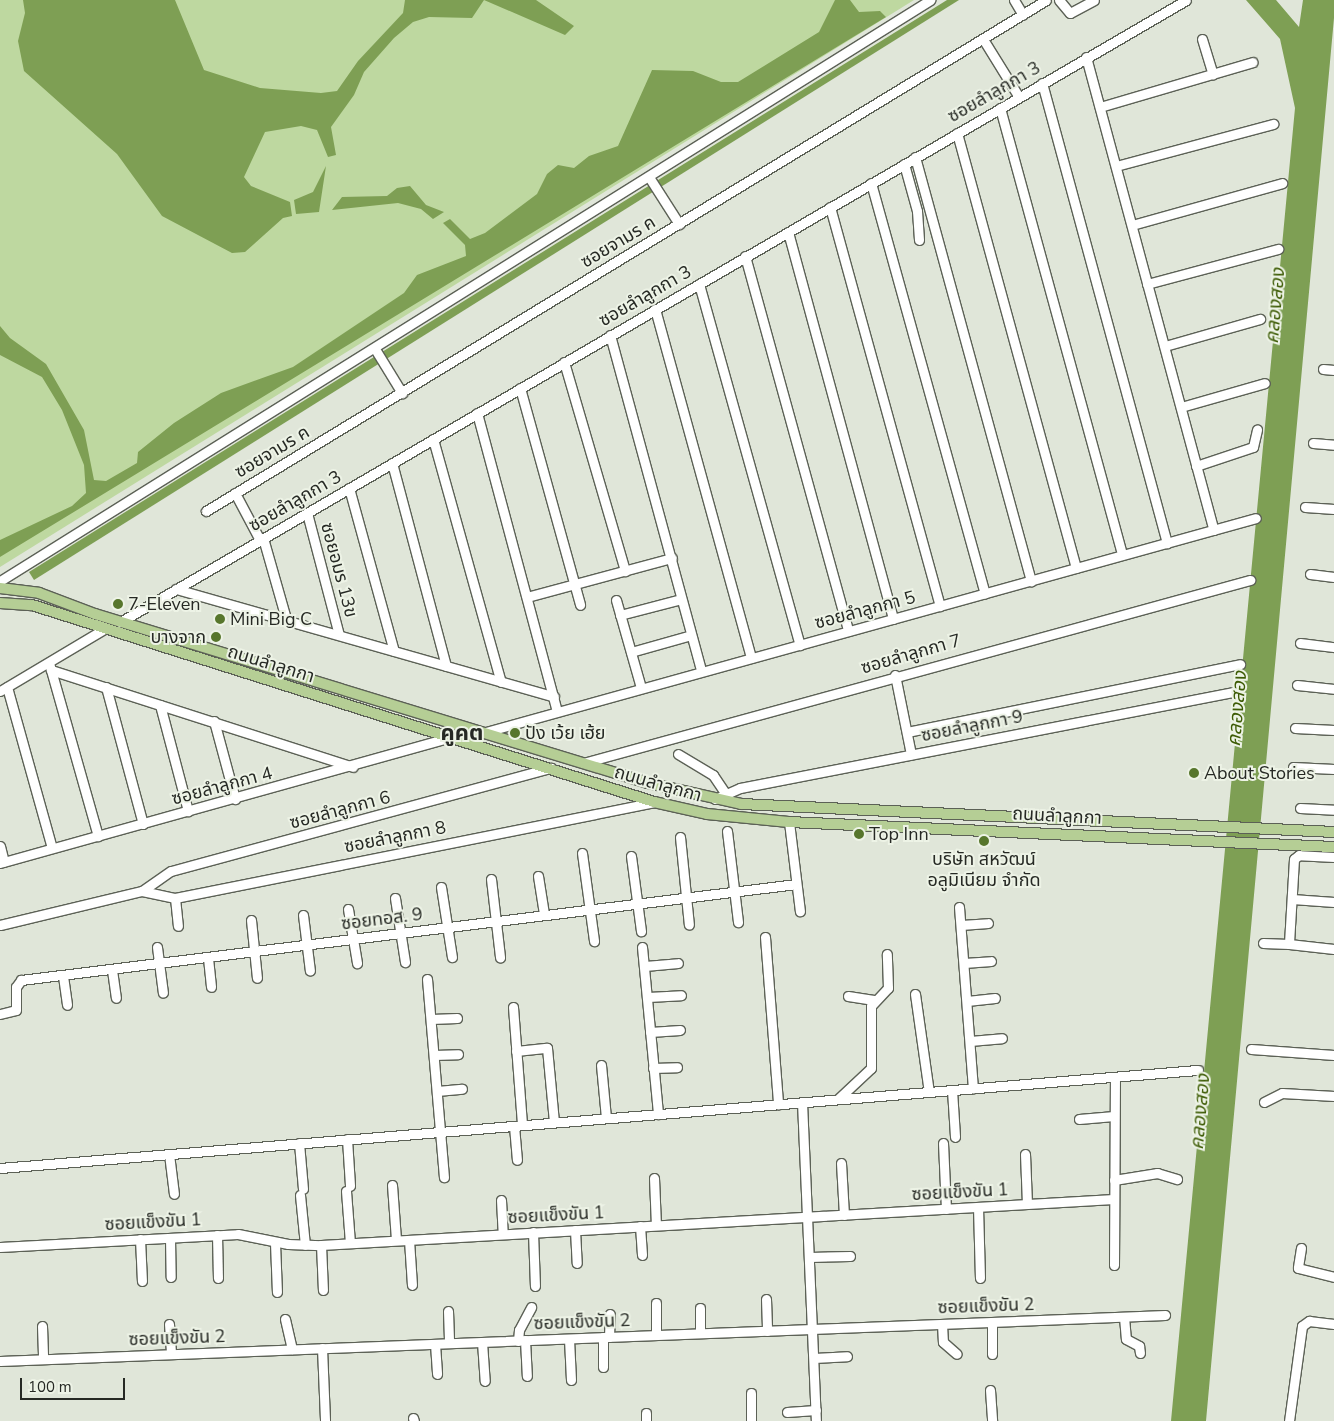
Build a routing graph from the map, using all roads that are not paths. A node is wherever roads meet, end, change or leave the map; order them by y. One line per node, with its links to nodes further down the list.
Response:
1 (930, 0): 22 (street)
2 (1014, 0): 7 (street)
3 (1046, 0): 7 (street, ซอยจามร ค)
4 (1059, 0): 5 (street)
5 (1094, 0)
6 (1186, 0): 10 (street, ซอยลำลูกกา 3)
7 (1023, 15): 8 (street, ซอยจามร ค)
8 (983, 39): 14 (street); 26 (street, ซอยจามร ค)
9 (1202, 39): 12 (street)
10 (1086, 58): 13 (street, ซอยลำลูกกา 3); 15 (street)
11 (1253, 62): 12 (street)
12 (1213, 74): 15 (street)
13 (1042, 83): 14 (street, ซอยลำลูกกา 3); 62 (street)
14 (1019, 97): 16 (street, ซอยลำลูกกา 3)
15 (1100, 107): 21 (street)
16 (1000, 108): 18 (street, ซอยลำลูกกา 3); 63 (street)
17 (1273, 124): 21 (street)
18 (957, 133): 19 (street, ซอยลำลูกกา 3); 65 (street)
19 (915, 158): 20 (street, ซอยลำลูกกา 3); 70 (street)
20 (904, 164): 23 (street, ซอยลำลูกกา 3); 29 (street)
21 (1116, 166): 27 (street)
22 (650, 180): 26 (street); 38 (street)
23 (872, 183): 25 (street, ซอยลำลูกกา 3); 75 (street)
24 (1282, 184): 27 (street)
25 (830, 207): 28 (street, ซอยลำลูกกา 3); 81 (street)
26 (679, 224): 44 (street, ซอยจามร ค)
27 (1132, 225): 33 (street)
28 (788, 232): 31 (street, ซอยลำลูกกา 3); 83 (street)
29 (919, 240)
30 (1278, 249): 33 (street)
31 (745, 256): 32 (street, ซอยลำลูกกา 3); 87 (street)
32 (699, 284): 34 (street, ซอยลำลูกกา 3); 91 (street)
33 (1148, 284): 37 (street)
34 (655, 309): 36 (street, ซอยลำลูกกา 3); 95 (street)
35 (1260, 318): 37 (street)
36 (610, 335): 39 (street, ซอยลำลูกกา 3); 64 (street)
37 (1165, 346): 45 (street)
38 (379, 355): 44 (street); 71 (street)
39 (564, 362): 43 (street, ซอยลำลูกกา 3); 66 (street)
40 (1324, 369): 41 (street)
41 (1334, 370)
42 (1265, 383): 45 (street)
43 (520, 388): 46 (street, ซอยลำลูกกา 3); 72 (street)
44 (402, 393): 54 (street, ซอยจามร ค)
45 (1180, 407): 52 (street)
46 (477, 413): 48 (street, ซอยลำลูกกา 3); 76 (street)
47 (1257, 429): 52 (street)
48 (433, 439): 51 (street, ซอยลำลูกกา 3); 101 (street)
49 (1313, 443): 50 (street)
50 (1334, 445)
51 (392, 463): 53 (street, ซอยลำลูกกา 3); 97 (street)
52 (1196, 466): 60 (street)
53 (348, 488): 58 (street, ซอยลำลูกกา 3); 93 (street)
54 (235, 493): 57 (street, ซอยจามร ค); 61 (street)
55 (1305, 507): 56 (street)
56 (1334, 509)
57 (206, 511)
58 (307, 513): 61 (street, ซอยลำลูกกา 3); 88 (street, ซอยอมร 13ข)
59 (1256, 518): 60 (street, ซอยลำลูกกา 5)
60 (1214, 530): 62 (street, ซอยลำลูกกา 5)
61 (262, 539): 74 (street, ซอยลำลูกกา 3); 84 (street)
62 (1167, 543): 63 (street, ซอยลำลูกกา 5)
63 (1122, 556): 65 (street, ซอยลำลูกกา 5)
64 (672, 558): 66 (street); 99 (street)
65 (1076, 568): 70 (street, ซอยลำลูกกา 5)
66 (625, 571): 72 (street)
67 (1310, 574): 68 (street)
68 (1334, 576)
69 (1250, 580): 100 (street, ซอยลำลูกกา 7)
70 (1031, 581): 75 (street, ซอยลำลูกกา 5)
71 (0, 582)
72 (574, 585): 76 (street); 80 (street)
73 (0, 588): 85 (main road, ถนนลำลูกกา)
74 (176, 589): 84 (street); 85 (street, ซอยลำลูกกา 3)
75 (985, 593): 81 (street, ซอยลำลูกกา 5)
76 (527, 597): 108 (street)
77 (616, 600): 82 (street)
78 (677, 600): 82 (street)
79 (0, 603): 86 (main road, ถนนลำลูกกา)
80 (580, 605)
81 (940, 606): 83 (street, ซอยลำลูกกา 5)
82 (620, 615): 94 (street)
83 (893, 618): 87 (street, ซอยลำลูกกา 5)
84 (286, 619): 88 (street)
85 (120, 622): 114 (main road, ถนนลำลูกกา)
86 (104, 629): 98 (street); 116 (main road, ถนนลำลูกกา)
87 (848, 631): 91 (street, ซอยลำลูกกา 5)
88 (339, 635): 93 (street)
89 (688, 636): 94 (street)
90 (1300, 644): 92 (street)
91 (800, 645): 95 (street, ซอยลำลูกกา 5)
92 (1334, 647)
93 (394, 651): 97 (street)
94 (631, 652): 104 (street)
95 (751, 658): 99 (street, ซอยลำลูกกา 5)
96 (1240, 664): 115 (street)
97 (446, 666): 101 (street)
98 (50, 667): 103 (street); 106 (street); 137 (street)
99 (702, 671): 104 (street, ซอยลำลูกกา 5)
100 (895, 675): 115 (street); 119 (street, ซอยลำลูกกา 7)
101 (501, 682): 108 (street)
102 (1296, 685): 105 (street)
103 (106, 687): 109 (street); 133 (street)
104 (641, 688): 110 (street, ซอยลำลูกกา 5)
105 (1334, 689)
106 (4, 690): 141 (street)
107 (1238, 691): 118 (street, ซอยลำลูกกา 9)
108 (554, 697): 110 (street)
109 (160, 705): 111 (street); 131 (street)
110 (558, 711): 114 (street, ซอยลำลูกกา 5)
111 (214, 721): 120 (street); 126 (street)
112 (1295, 728): 113 (street)
113 (1334, 730)
114 (482, 732): 119 (main road, ถนนลำลูกกา)
115 (907, 732): 118 (street)
116 (452, 737): 120 (street, ซอยลำลูกกา 4); 122 (main road, ถนนลำลูกกา)
117 (678, 754): 124 (street)
118 (911, 754): 124 (street, ซอยลำลูกกา 9)
119 (583, 763): 125 (main road, ถนนลำลูกกา)
120 (353, 767): 126 (street, ซอยลำลูกกา 4)
121 (1293, 767): 123 (street)
122 (551, 768): 127 (main road, ถนนลำลูกกา); 150 (street, ซอยลำลูกกา 6)
123 (1334, 769)
124 (724, 794): 125 (street, ซอยลำลูกกา 9)
125 (715, 799): 129 (main road, ถนนลำลูกกา)
126 (235, 800): 131 (street, ซอยลำลูกกา 4)
127 (654, 802): 132 (main road, ถนนลำลูกกา); 153 (street, ซอยลำลูกกา 8)
128 (1300, 808): 130 (street)
129 (848, 810): 134 (main road); 136 (main road, ถนนลำลูกกา)
130 (1334, 810)
131 (188, 812): 133 (street, ซอยลำลูกกา 4)
132 (790, 822): 134 (main road, ถนนลำลูกกา); 148 (street)
133 (143, 824): 137 (street, ซอยลำลูกกา 4)
134 (848, 824): 140 (main road, ถนนลำลูกกา)
135 (726, 831): 151 (street)
136 (1334, 832)
137 (98, 836): 141 (street, ซอยลำลูกกา 4)
138 (680, 837): 152 (street)
139 (0, 846): 145 (street)
140 (1334, 847)
141 (52, 848): 145 (street, ซอยลำลูกกา 4)
142 (582, 853): 160 (street)
143 (631, 856): 157 (street)
144 (1334, 857): 155 (street)
145 (2, 862)
146 (538, 876): 163 (street)
147 (491, 879): 165 (street)
148 (796, 884): 151 (street, ซอยทอส. 9); 161 (street)
149 (441, 887): 172 (street)
150 (142, 891): 153 (street, ซอยลำลูกกา 8); 168 (street)
151 (735, 891): 152 (street, ซอยทอส. 9); 166 (street)
152 (685, 897): 157 (street, ซอยทอส. 9); 169 (street)
153 (175, 898): 171 (street)
154 (395, 898): 174 (street)
155 (1292, 899): 156 (street); 180 (street)
156 (1334, 902)
157 (637, 903): 160 (street, ซอยทอส. 9); 173 (street)
158 (959, 907): 170 (street)
159 (348, 908): 176 (street)
160 (590, 909): 163 (street, ซอยทอส. 9); 177 (street)
161 (800, 911)
162 (303, 915): 179 (street)
163 (544, 915): 165 (street, ซอยทอส. 9)
164 (252, 920): 184 (street)
165 (496, 921): 172 (street, ซอยทอส. 9); 187 (street)
166 (738, 922)
167 (988, 923): 170 (street)
168 (0, 925)
169 (689, 925)
170 (961, 925): 193 (street)
171 (178, 926)
172 (447, 927): 174 (street, ซอยทอส. 9); 186 (street)
173 (641, 931)
174 (400, 933): 176 (street, ซอยทอส. 9); 190 (street)
175 (764, 937): 239 (street)
176 (353, 939): 179 (street, ซอยทอส. 9); 191 (street)
177 (594, 941)
178 (1263, 943): 180 (street)
179 (308, 944): 184 (street, ซอยทอส. 9); 197 (street)
180 (1289, 944): 183 (street)
181 (157, 947): 194 (street)
182 (642, 948): 195 (street)
183 (1334, 949)
184 (255, 951): 188 (street, ซอยทอส. 9); 199 (street)
185 (887, 954): 209 (street)
186 (452, 957)
187 (500, 957)
188 (208, 958): 194 (street, ซอยทอส. 9); 201 (street)
189 (990, 961): 193 (street)
190 (405, 962)
191 (357, 963)
192 (678, 963): 195 (street)
193 (964, 963): 210 (street)
194 (160, 964): 196 (street, ซอยทอส. 9); 202 (street)
195 (645, 966): 206 (street)
196 (112, 970): 198 (street, ซอยทอส. 9); 207 (street)
197 (310, 971)
198 (63, 976): 211 (street); 213 (street, ซอยทอส. 9)
199 (257, 978)
200 (427, 979): 215 (street)
201 (211, 987)
202 (164, 993)
203 (915, 994): 234 (street)
204 (681, 995): 206 (street)
205 (848, 996): 209 (street)
206 (648, 997): 217 (street)
207 (116, 998)
208 (995, 998): 210 (street)
209 (874, 1000): 236 (street)
210 (967, 1001): 219 (street)
211 (67, 1005)
212 (513, 1008): 221 (street)
213 (0, 1014)
214 (457, 1018): 215 (street)
215 (431, 1019): 223 (street)
216 (680, 1030): 217 (street)
217 (650, 1032): 227 (street)
218 (1002, 1038): 219 (street)
219 (970, 1041): 230 (street)
220 (1251, 1049): 224 (street)
221 (516, 1050): 244 (street); 245 (street)
222 (458, 1054): 223 (street)
223 (434, 1055): 233 (street)
224 (1334, 1055)
225 (601, 1065): 242 (street)
226 (677, 1067): 227 (street)
227 (653, 1068): 240 (street)
228 (1198, 1070): 229 (street)
229 (1115, 1077): 230 (street); 241 (street)
230 (973, 1088): 232 (street)
231 (462, 1089): 233 (street)
232 (952, 1090): 234 (street); 247 (street)
233 (437, 1091): 246 (street)
234 (929, 1092): 236 (street)
235 (1334, 1096): 238 (street)
236 (838, 1099): 237 (street)
237 (802, 1102): 239 (street); 268 (street)
238 (1264, 1102)
239 (778, 1104): 240 (street)
240 (658, 1114): 242 (street)
241 (1114, 1116): 243 (street); 259 (street)
242 (606, 1118): 244 (street)
243 (1079, 1119)
244 (554, 1122): 245 (street)
245 (518, 1125): 246 (street); 253 (street)
246 (440, 1132): 248 (street); 256 (street)
247 (955, 1137)
248 (347, 1139): 249 (street); 280 (street)
249 (299, 1143): 251 (street); 282 (street)
250 (943, 1143): 266 (street)
251 (169, 1154): 255 (street); 261 (street)
252 (1025, 1154): 264 (street)
253 (517, 1160)
254 (841, 1163): 267 (street)
255 (0, 1168)
256 (444, 1177)
257 (654, 1178): 269 (street)
258 (1177, 1179): 259 (street)
259 (1114, 1180): 262 (street)
260 (392, 1185): 277 (street)
261 (174, 1194)
262 (1114, 1199): 264 (street, ซอยแข็งขัน 1); 289 (street)
263 (501, 1200): 273 (street)
264 (1027, 1204): 265 (street, ซอยแข็งขัน 1)
265 (978, 1207): 266 (street, ซอยแข็งขัน 1); 293 (street)
266 (946, 1209): 267 (street, ซอยแข็งขัน 1)
267 (844, 1215): 268 (street, ซอยแข็งขัน 1)
268 (808, 1217): 269 (street, ซอยแข็งขัน 1); 287 (street)
269 (656, 1225): 270 (street, ซอยแข็งขัน 1)
270 (640, 1226): 271 (street, ซอยแข็งขัน 1); 285 (street)
271 (575, 1230): 272 (street, ซอยแข็งขัน 1); 288 (street)
272 (533, 1232): 273 (street, ซอยแข็งขัน 1); 296 (street)
273 (503, 1234): 278 (street, ซอยแข็งขัน 1)
274 (217, 1235): 275 (street, ซอยแข็งขัน 1); 279 (street, ซอยแข็งขัน 1); 292 (street)
275 (170, 1238): 276 (street, ซอยแข็งขัน 1); 290 (street)
276 (140, 1239): 283 (street, ซอยแข็งขัน 1); 294 (street)
277 (396, 1240): 278 (street, ซอยแข็งขัน 1); 280 (street, ซอยแข็งขัน 1)
278 (409, 1240): 295 (street)
279 (275, 1243): 282 (street, ซอยแข็งขัน 1); 298 (street)
280 (350, 1243): 281 (street, ซอยแข็งขัน 1)
281 (321, 1244): 282 (street, ซอยแข็งขัน 1); 297 (street)
282 (305, 1245)
283 (0, 1247)
284 (1300, 1248): 291 (street)
285 (642, 1255)
286 (850, 1256): 287 (street)
287 (810, 1257): 313 (street)
288 (578, 1263)
289 (1114, 1266)
290 (171, 1277)
291 (1334, 1277)
292 (218, 1278)
293 (980, 1278)
294 (142, 1281)
295 (412, 1285)
296 (535, 1286)
297 (323, 1290)
298 (277, 1292)
299 (766, 1299): 314 (street)
300 (656, 1303): 316 (street)
301 (531, 1307): 319 (street)
302 (700, 1308): 315 (street)
303 (448, 1311): 321 (street)
304 (610, 1314): 317 (street)
305 (1164, 1315): 306 (street, ซอยแข็งขัน 2)
306 (1124, 1317): 308 (street, ซอยแข็งขัน 2); 325 (street)
307 (285, 1319): 324 (street)
308 (992, 1322): 310 (street, ซอยแข็งขัน 2); 328 (street)
309 (169, 1324): 326 (street)
310 (942, 1324): 313 (street, ซอยแข็งขัน 2); 327 (street)
311 (1334, 1324): 346 (street)
312 (42, 1326): 331 (street)
313 (813, 1329): 314 (street, ซอยแข็งขัน 2); 330 (street)
314 (767, 1331): 315 (street, ซอยแข็งขัน 2)
315 (700, 1334): 316 (street, ซอยแข็งขัน 2)
316 (656, 1335): 317 (street, ซอยแข็งขัน 2)
317 (606, 1337): 318 (street, ซอยแข็งขัน 2); 333 (street)
318 (569, 1339): 319 (street, ซอยแข็งขัน 2); 336 (street)
319 (522, 1340): 320 (street, ซอยแข็งขัน 2); 335 (street)
320 (482, 1342): 321 (street, ซอยแข็งขัน 2); 337 (street)
321 (449, 1343): 322 (street, ซอยแข็งขัน 2)
322 (435, 1344): 323 (street, ซอยแข็งขัน 2); 334 (street)
323 (322, 1348): 324 (street, ซอยแข็งขัน 2); 342 (street)
324 (292, 1350): 326 (street, ซอยแข็งขัน 2)
325 (1140, 1353)
326 (170, 1354): 331 (street, ซอยแข็งขัน 2)
327 (957, 1354)
328 (992, 1354)
329 (847, 1356): 330 (street)
330 (814, 1358): 340 (street)
331 (43, 1359): 332 (street, ซอยแข็งขัน 2)
332 (0, 1361)
333 (603, 1367)
334 (437, 1374)
335 (527, 1376)
336 (571, 1380)
337 (485, 1381)
338 (990, 1390): 345 (street)
339 (751, 1393): 343 (street)
340 (816, 1410): 341 (street); 344 (street)
341 (787, 1412)
342 (325, 1421)
343 (751, 1421)
344 (816, 1421)
345 (992, 1421)
346 (1289, 1421)

